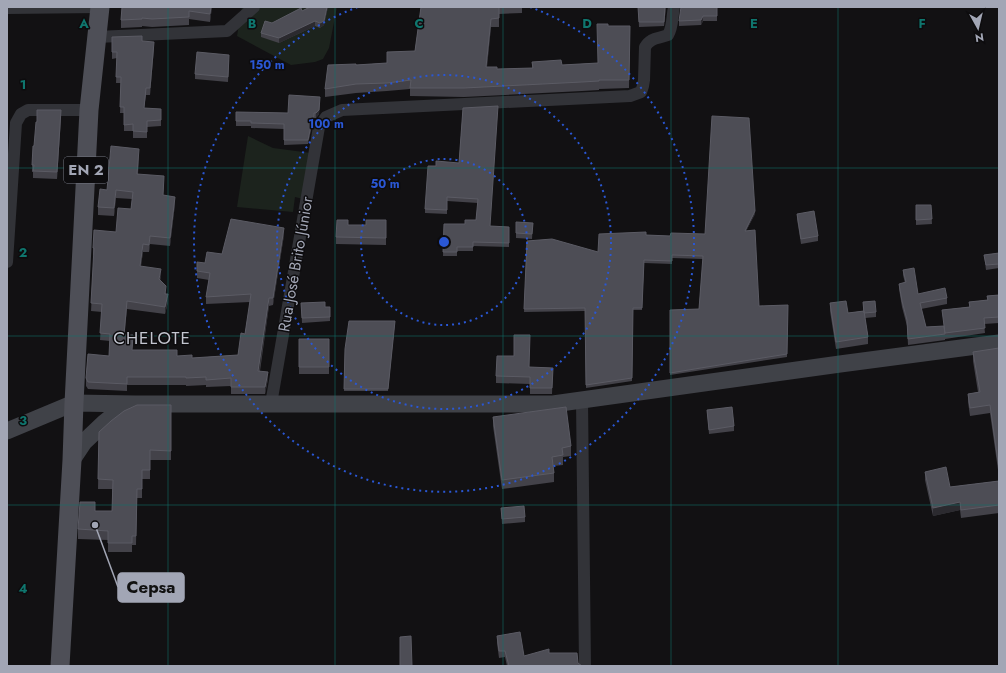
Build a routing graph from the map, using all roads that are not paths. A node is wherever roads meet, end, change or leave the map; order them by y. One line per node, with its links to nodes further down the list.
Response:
1 (100, 7): 4 (street); 5 (main road, EN 2)
2 (254, 7): 5 (street)
3 (674, 7): 12 (street, Rua José Brito Júnior)
4 (7, 8)
5 (97, 37): 6 (main road, EN 2)
6 (89, 110): 7 (street); 10 (main road, EN 2)
7 (7, 262)
8 (999, 343): 9 (street)
9 (582, 400): 12 (street); 16 (street)
10 (74, 403): 11 (street); 13 (street); 14 (main road, EN 2)
11 (135, 404): 12 (street); 14 (street)
12 (271, 404)
13 (7, 431)
14 (72, 460): 15 (main road, EN 2)
15 (60, 666)
16 (585, 666)

